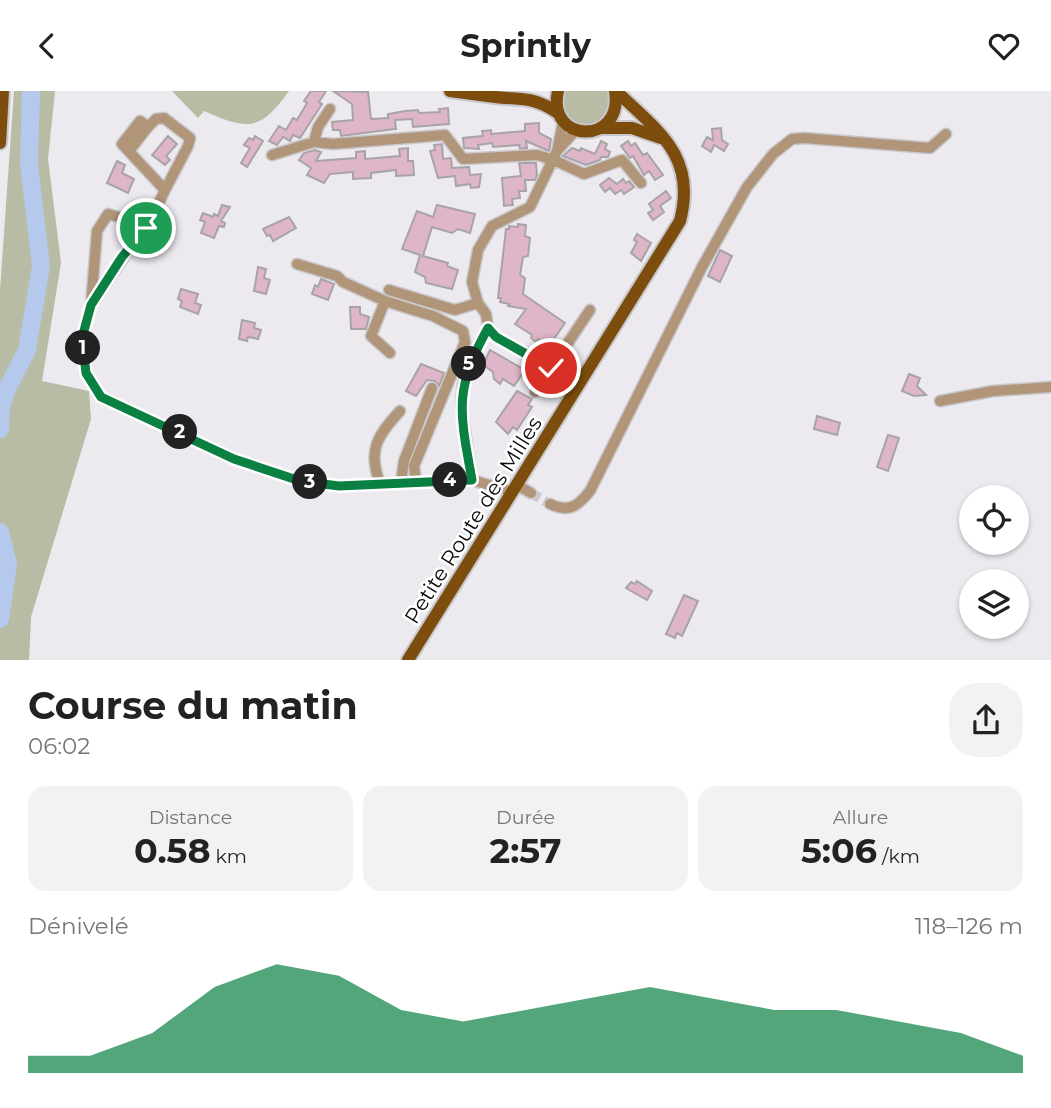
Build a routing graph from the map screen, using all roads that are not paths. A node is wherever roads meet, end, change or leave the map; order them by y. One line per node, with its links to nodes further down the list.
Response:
1 (3, 91): 14 (main road)
2 (450, 91): 6 (main road)
3 (540, 91): 6 (main road)
4 (558, 91): 8 (main road)
5 (615, 91): 9 (main road); 12 (main road, Petite Route des Milles)
6 (522, 97): 8 (main road)
7 (330, 109): 13 (street)
8 (560, 117): 10 (main road); 16 (street)
9 (601, 128): 10 (main road); 12 (main road)
10 (576, 130): 16 (street)
11 (946, 134): 40 (street)
12 (667, 141): 38 (main road, Petite Route des Milles)
13 (314, 142): 15 (street); 16 (street)
14 (0, 143)
15 (272, 155)
16 (555, 155): 17 (street); 23 (street)
17 (641, 183)
18 (165, 190): 18 (street); 19 (street)
19 (142, 231): 24 (street); 24 (street)
20 (298, 264): 22 (street)
21 (389, 290): 23 (street)
22 (385, 301): 27 (street); 35 (street)
23 (478, 303): 26 (street)
24 (91, 305): 37 (street)
25 (590, 310): 28 (street)
26 (488, 328): 28 (street); 34 (street)
27 (390, 353)
28 (551, 368): 31 (street)
29 (1051, 387): 32 (street)
30 (432, 388): 36 (street)
31 (535, 392)
32 (940, 401)
33 (400, 411): 37 (street)
34 (472, 480): 35 (street); 38 (street)
35 (416, 481): 36 (street)
36 (401, 482): 37 (street)
37 (380, 483)
38 (515, 488): 39 (street); 41 (main road, Petite Route des Milles)
39 (531, 492)
40 (550, 504)
41 (408, 660)

